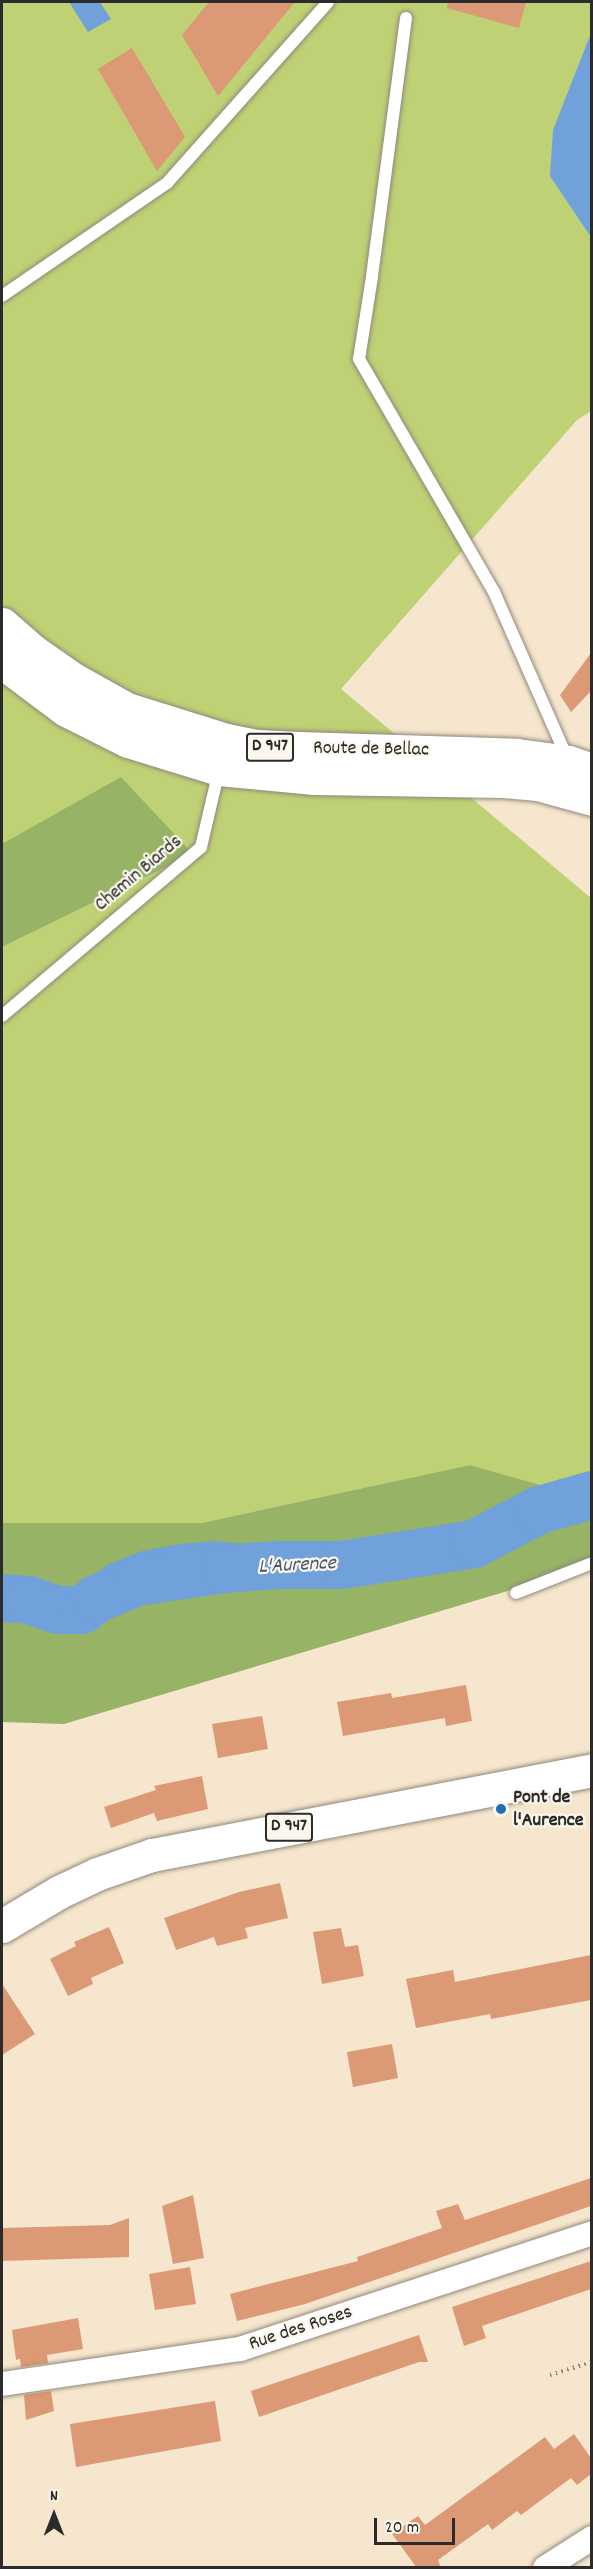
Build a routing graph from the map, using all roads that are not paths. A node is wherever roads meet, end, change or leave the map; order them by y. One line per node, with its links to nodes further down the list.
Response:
1 (328, 2): 3 (lane)
2 (406, 18): 10 (lane)
3 (2, 296)
4 (2, 624): 6 (main road, Route de Bellac / D 947)
5 (2, 662): 8 (main road, Route de Bellac / D 947)
6 (444, 752): 9 (lane); 10 (main road, Route de Bellac / D 947)
7 (287, 760): 8 (lane)
8 (232, 761): 10 (main road, Route de Bellac / D 947); 11 (lane, Chemin Biards)
9 (368, 766)
10 (581, 781)
11 (2, 1016)
12 (591, 1563): 13 (lane)
13 (516, 1593)
14 (591, 1770): 15 (main road, D 947)
15 (2, 1926)
16 (591, 2233): 17 (street, Rue des Roses)
17 (2, 2384)
18 (591, 2538): 19 (street)
19 (545, 2568)

